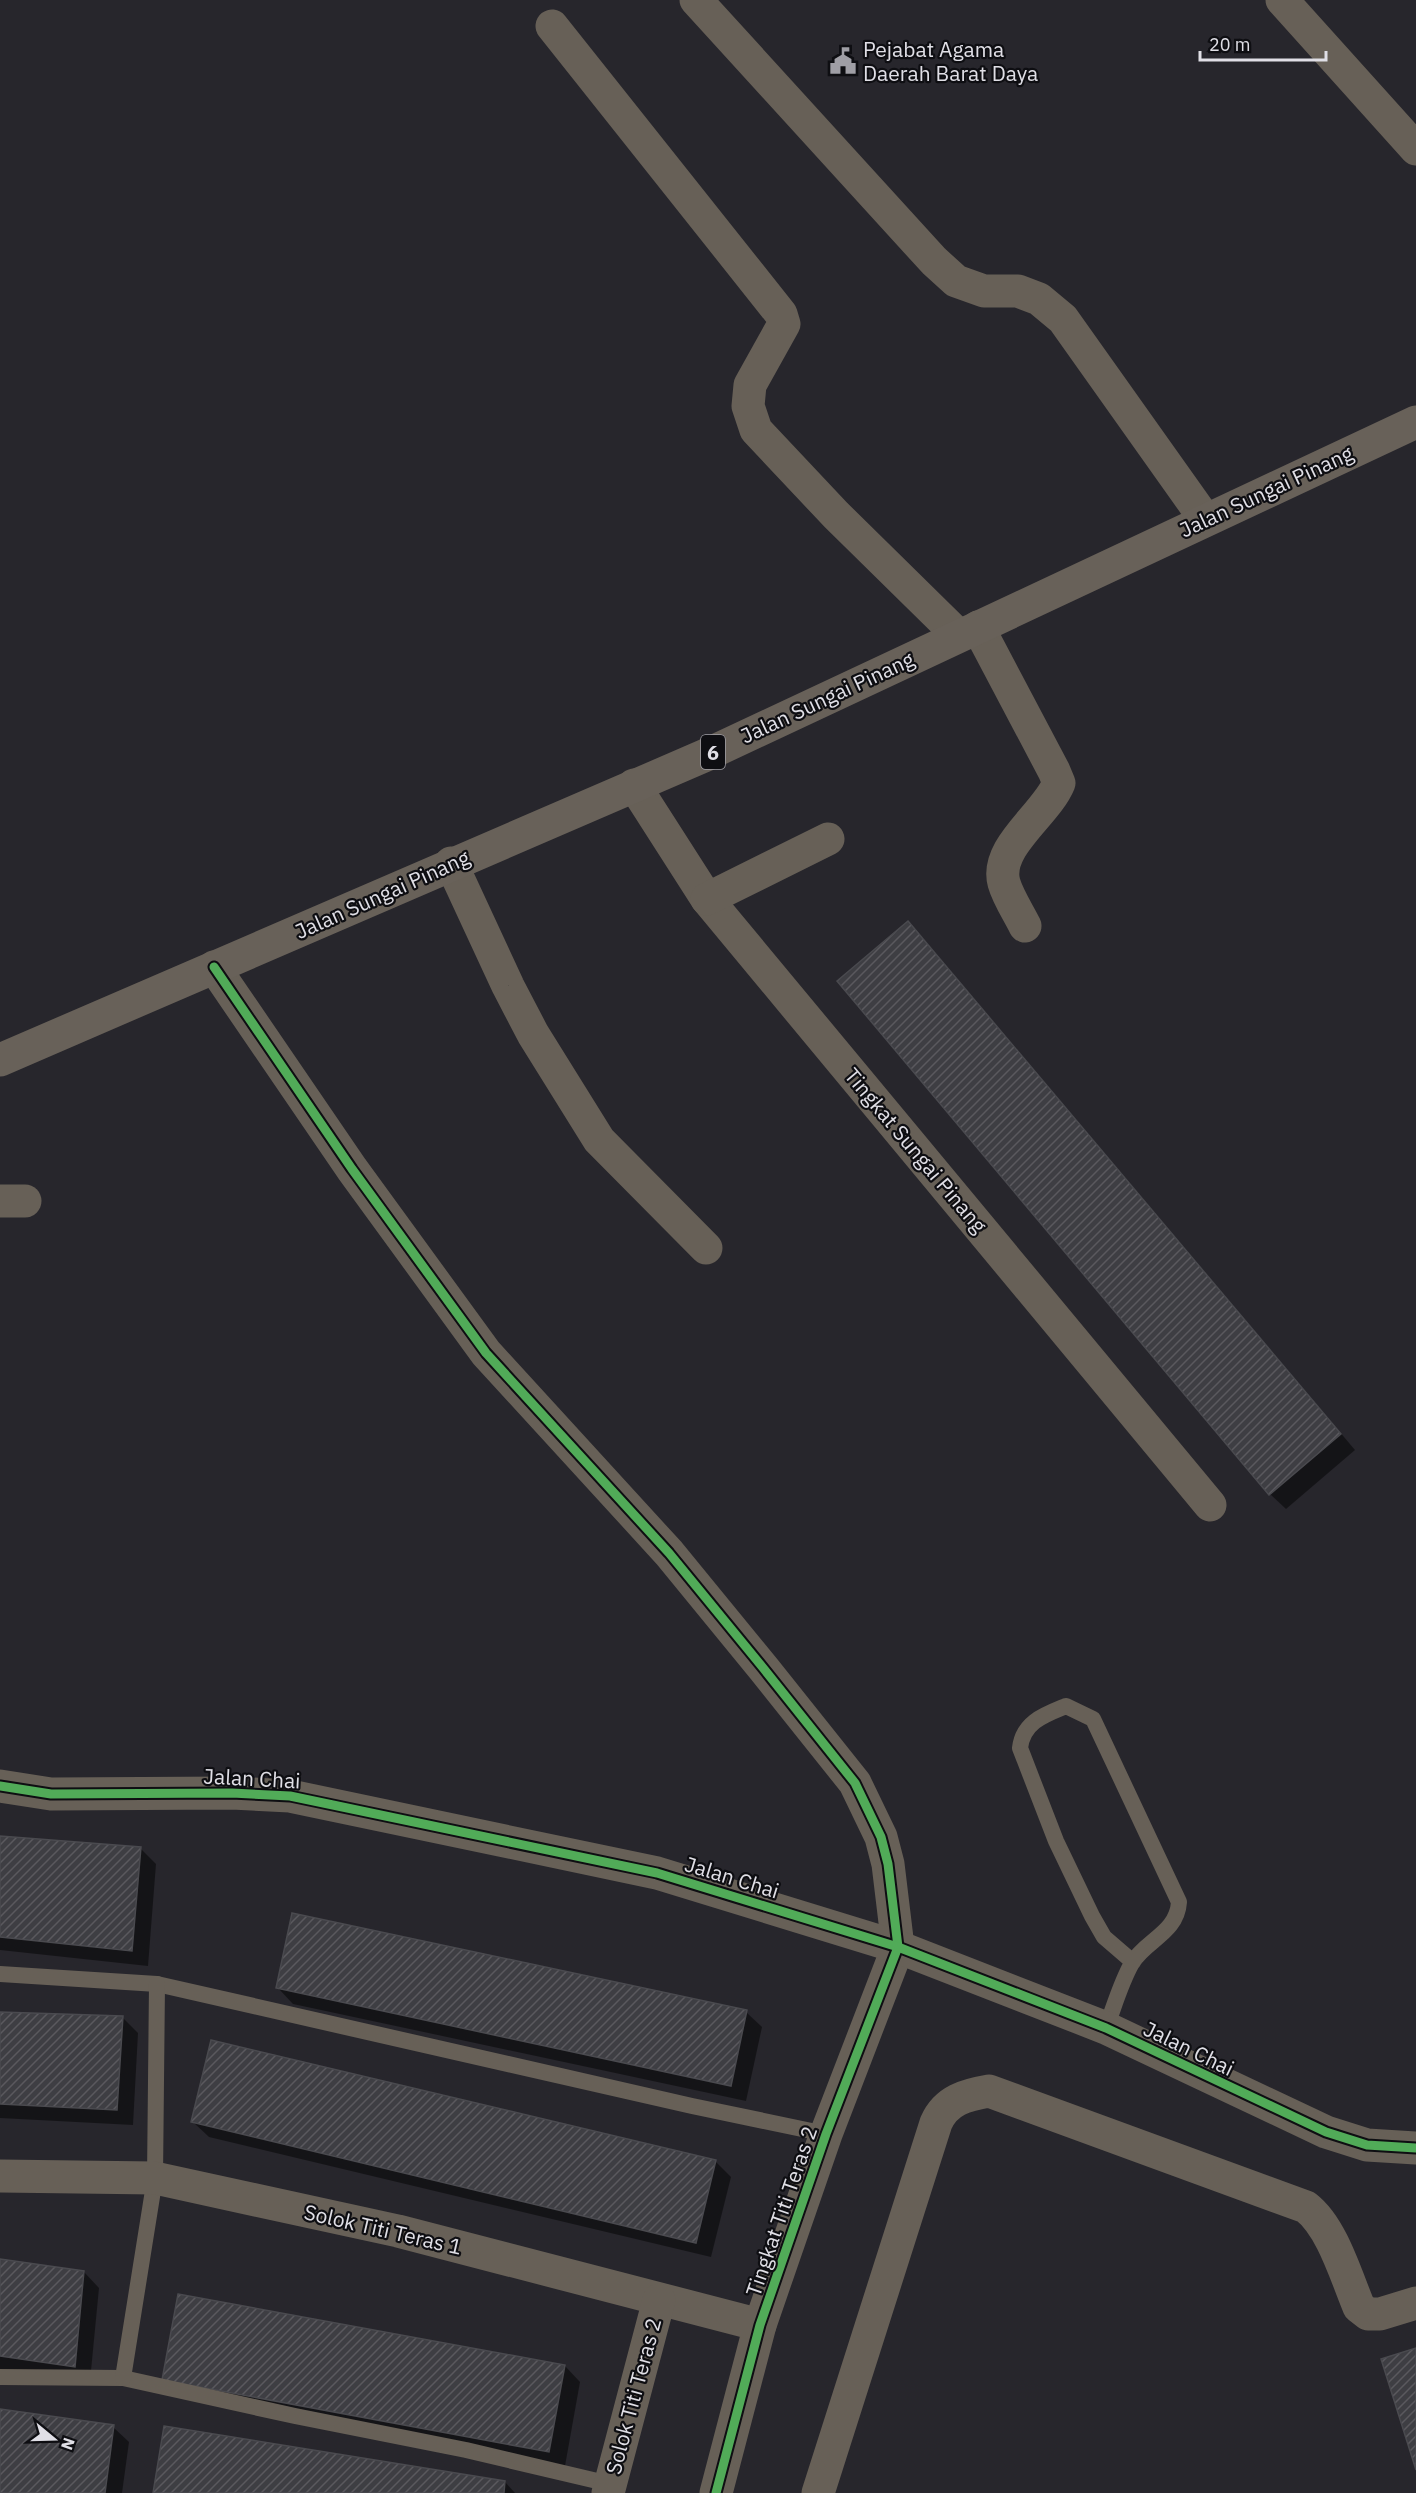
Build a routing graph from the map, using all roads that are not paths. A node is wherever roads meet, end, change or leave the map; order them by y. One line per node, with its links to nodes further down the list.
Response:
1 (696, 0): 6 (street)
2 (1282, 0): 4 (street)
3 (552, 26): 7 (street)
4 (1416, 149)
5 (1416, 422): 6 (main road, Jalan Sungai Pinang / 6)
6 (1205, 519): 7 (main road, Jalan Sungai Pinang / 6)
7 (968, 631): 8 (main road, Jalan Sungai Pinang / 6); 12 (street)
8 (634, 785): 10 (main road, Jalan Sungai Pinang / 6); 11 (street, Tingkat Sungai Pinang)
9 (828, 839): 11 (street)
10 (452, 863): 13 (main road, Jalan Sungai Pinang / 6); 15 (street)
11 (707, 899): 16 (street, Tingkat Sungai Pinang)
12 (1025, 926)
13 (214, 967): 14 (main road, Jalan Sungai Pinang / 6); 18 (street)
14 (0, 1060)
15 (706, 1248)
16 (1210, 1505)
17 (0, 1786): 18 (street, Jalan Chai)
18 (898, 1947): 22 (street, Jalan Chai); 23 (street, Tingkat Titi Teras 2)
19 (1133, 1962): 19 (lane); 22 (lane)
20 (0, 1974): 21 (lane)
21 (157, 1984): 23 (lane); 26 (lane)
22 (1106, 2028): 24 (street, Jalan Chai)
23 (826, 2134): 29 (street, Tingkat Titi Teras 2)
24 (1416, 2148)
25 (0, 2176): 26 (street, Solok Titi Teras 1)
26 (155, 2178): 27 (street, Solok Titi Teras 1); 31 (lane)
27 (658, 2300): 29 (street, Solok Titi Teras 1); 32 (street, Solok Titi Teras 2)
28 (1416, 2303): 34 (street)
29 (760, 2325): 33 (street, Tingkat Titi Teras 2)
30 (0, 2377): 31 (lane)
31 (123, 2378): 32 (lane)
32 (609, 2489)
33 (716, 2493)
34 (818, 2493)

